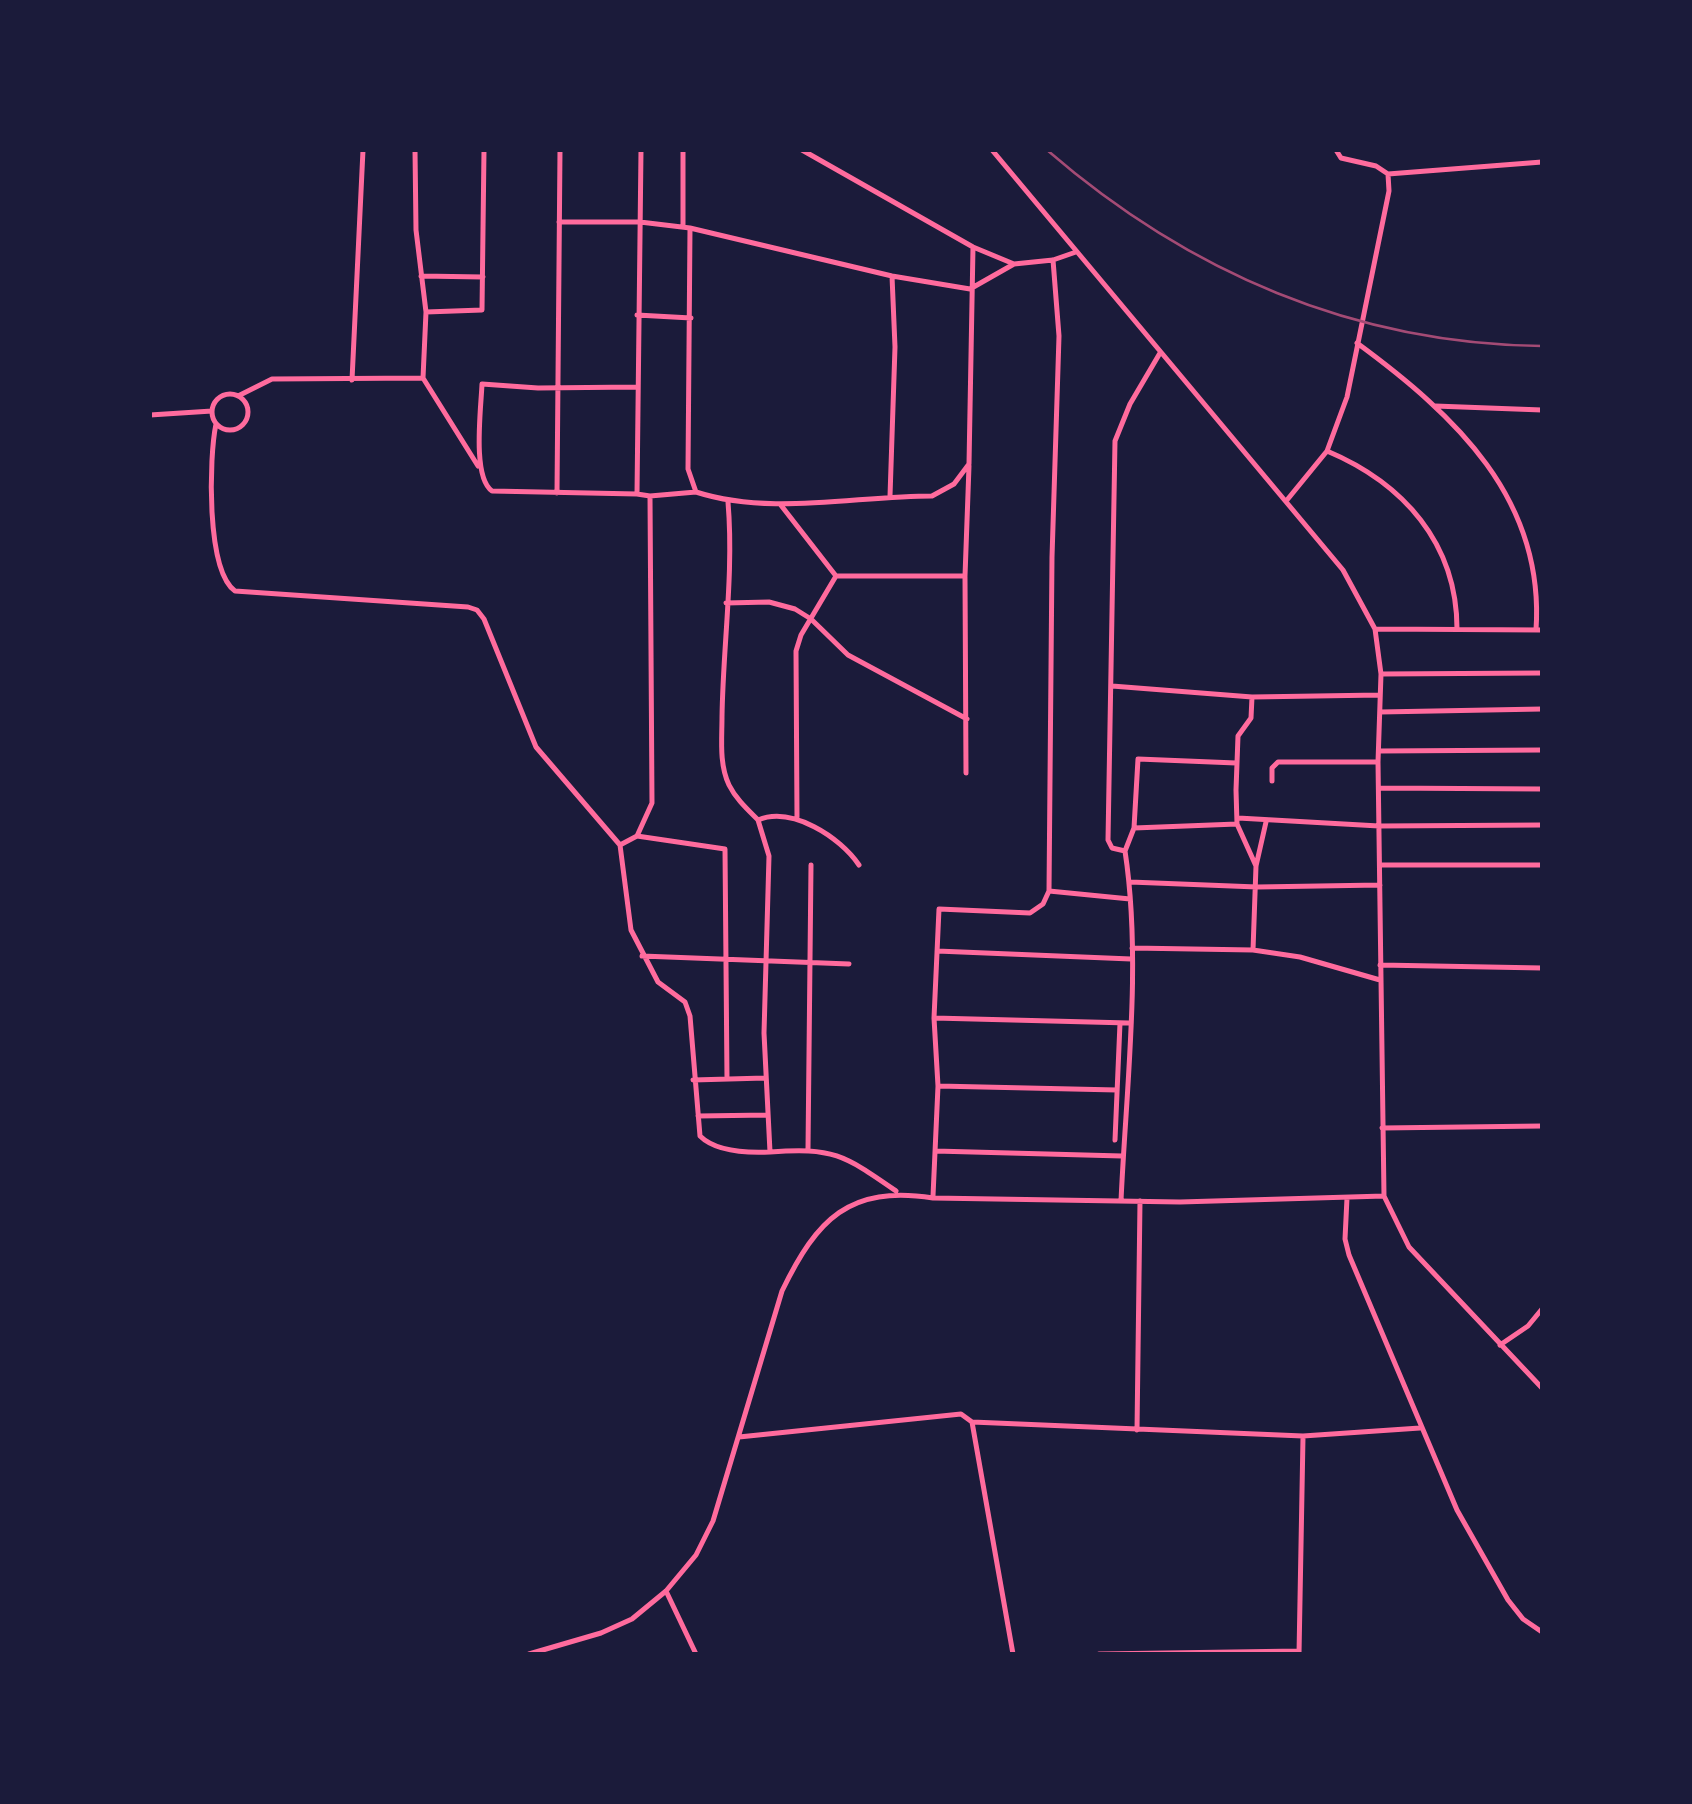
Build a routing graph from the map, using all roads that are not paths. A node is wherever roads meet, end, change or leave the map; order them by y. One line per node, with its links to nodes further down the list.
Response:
1 (362, 150): 29 (street)
2 (416, 150): 19 (street)
3 (484, 150): 21 (street)
4 (560, 150): 12 (street)
5 (641, 150): 13 (street)
6 (684, 150): 14 (street)
7 (802, 150): 15 (street)
8 (992, 150): 16 (street)
9 (1336, 150): 11 (street)
10 (1542, 162): 11 (street)
11 (1388, 174): 26 (street)
12 (559, 222): 13 (street); 31 (street)
13 (640, 222): 14 (street); 24 (street)
14 (687, 228): 20 (street); 25 (street)
15 (973, 247): 18 (street); 22 (street)
16 (1078, 251): 17 (street); 27 (street)
17 (1053, 260): 18 (street); 90 (street)
18 (1014, 264): 22 (street)
19 (421, 276): 21 (street); 23 (street)
20 (892, 276): 22 (street); 45 (street)
21 (483, 277): 23 (street)
22 (970, 288): 39 (street)
23 (426, 312): 28 (street)
24 (637, 316): 25 (street); 30 (street)
25 (692, 318): 41 (street)
26 (1357, 343): 33 (street); 38 (street)
27 (1160, 353): 46 (street); 58 (street)
28 (423, 378): 29 (street); 40 (street)
29 (352, 380): 32 (street)
30 (638, 386): 31 (street); 43 (street)
31 (556, 388): 40 (street); 42 (street)
32 (238, 396): 35 (street); 37 (street)
33 (1434, 406): 34 (street); 55 (street)
34 (1542, 410)
35 (212, 412): 36 (street); 37 (street)
36 (150, 415)
37 (216, 424): 80 (street)
38 (1327, 451): 46 (street); 54 (street)
39 (969, 464): 45 (street); 50 (street)
40 (480, 468): 42 (street)
41 (696, 492): 44 (street); 47 (street)
42 (557, 493): 43 (street)
43 (638, 494): 44 (street)
44 (650, 496): 79 (street)
45 (890, 496): 48 (street)
46 (1287, 500): 53 (street)
47 (728, 502): 48 (street); 51 (street)
48 (780, 504): 49 (street)
49 (836, 576): 50 (street); 52 (street)
50 (965, 576): 63 (street)
51 (726, 604): 52 (street); 73 (street)
52 (811, 619): 63 (street); 72 (street)
53 (1375, 629): 54 (street); 56 (street)
54 (1457, 629): 55 (street)
55 (1539, 630)
56 (1380, 674): 57 (street); 59 (street)
57 (1542, 674)
58 (1112, 686): 60 (street); 81 (street)
59 (1380, 695): 60 (street); 62 (street)
60 (1252, 697): 67 (street)
61 (1542, 710): 62 (street)
62 (1380, 712): 65 (street)
63 (967, 719): 68 (street)
64 (1542, 750): 65 (street)
65 (1378, 751): 66 (street)
66 (1378, 762): 69 (street); 70 (street)
67 (1236, 763): 74 (street); 78 (street)
68 (966, 773)
69 (1272, 781)
70 (1380, 788): 71 (street); 77 (street)
71 (1542, 789)
72 (797, 817): 73 (street); 84 (street)
73 (758, 820): 98 (street)
74 (1238, 821): 75 (street); 78 (street); 85 (street)
75 (1266, 822): 77 (street); 85 (street)
76 (1542, 825): 77 (street)
77 (1379, 826): 86 (street)
78 (1134, 828): 81 (street)
79 (638, 836): 80 (street); 97 (street)
80 (620, 845): 95 (street)
81 (1125, 851): 87 (street)
82 (811, 865): 99 (street)
83 (1542, 865): 86 (street)
84 (859, 866)
85 (1256, 866): 89 (street)
86 (1380, 866): 88 (street)
87 (1130, 882): 89 (street); 91 (street)
88 (1380, 885): 89 (street); 101 (street)
89 (1257, 888): 94 (street)
90 (1048, 891): 91 (street); 93 (street)
91 (1131, 899): 92 (street)
92 (1132, 948): 94 (street); 96 (street)
93 (937, 950): 96 (street); 104 (street)
94 (1254, 950): 103 (street)
95 (642, 956): 97 (street); 109 (street)
96 (1131, 959): 106 (street)
97 (727, 961): 98 (street); 108 (street)
98 (768, 962): 99 (street); 107 (street)
99 (808, 964): 100 (street); 117 (street)
100 (849, 964)
101 (1380, 965): 102 (street); 103 (street)
102 (1542, 968)
103 (1380, 980): 115 (street)
104 (934, 1018): 105 (street); 110 (street)
105 (1120, 1023): 106 (street); 111 (street)
106 (1129, 1023): 120 (street)
107 (765, 1078): 108 (street); 112 (street)
108 (727, 1079): 109 (street)
109 (694, 1080): 113 (street)
110 (938, 1086): 111 (street); 118 (street)
111 (1117, 1090): 116 (street)
112 (768, 1115): 113 (street); 119 (street)
113 (698, 1116): 119 (street)
114 (1542, 1126): 115 (street)
115 (1382, 1128): 122 (street)
116 (1115, 1140)
117 (808, 1149): 119 (street); 121 (street)
118 (935, 1150): 120 (street); 123 (street)
119 (770, 1152)
120 (1123, 1156): 125 (street)
121 (898, 1192): 123 (street); 134 (street)
122 (1384, 1196): 124 (street); 128 (street)
123 (933, 1198): 125 (street)
124 (1347, 1198): 126 (street); 131 (street)
125 (1121, 1201): 126 (street)
126 (1140, 1201): 132 (street)
127 (1542, 1309): 128 (street)
128 (1500, 1345): 129 (street)
129 (1542, 1388)
130 (972, 1422): 132 (street); 134 (street); 140 (street)
131 (1420, 1428): 133 (street); 136 (street)
132 (1137, 1430): 133 (street)
133 (1303, 1436): 137 (street)
134 (740, 1437): 135 (street)
135 (666, 1591): 138 (street); 139 (street)
136 (1542, 1632)
137 (1299, 1652): 141 (street)
138 (529, 1654)
139 (696, 1654)
140 (1013, 1654)
141 (1099, 1654)

